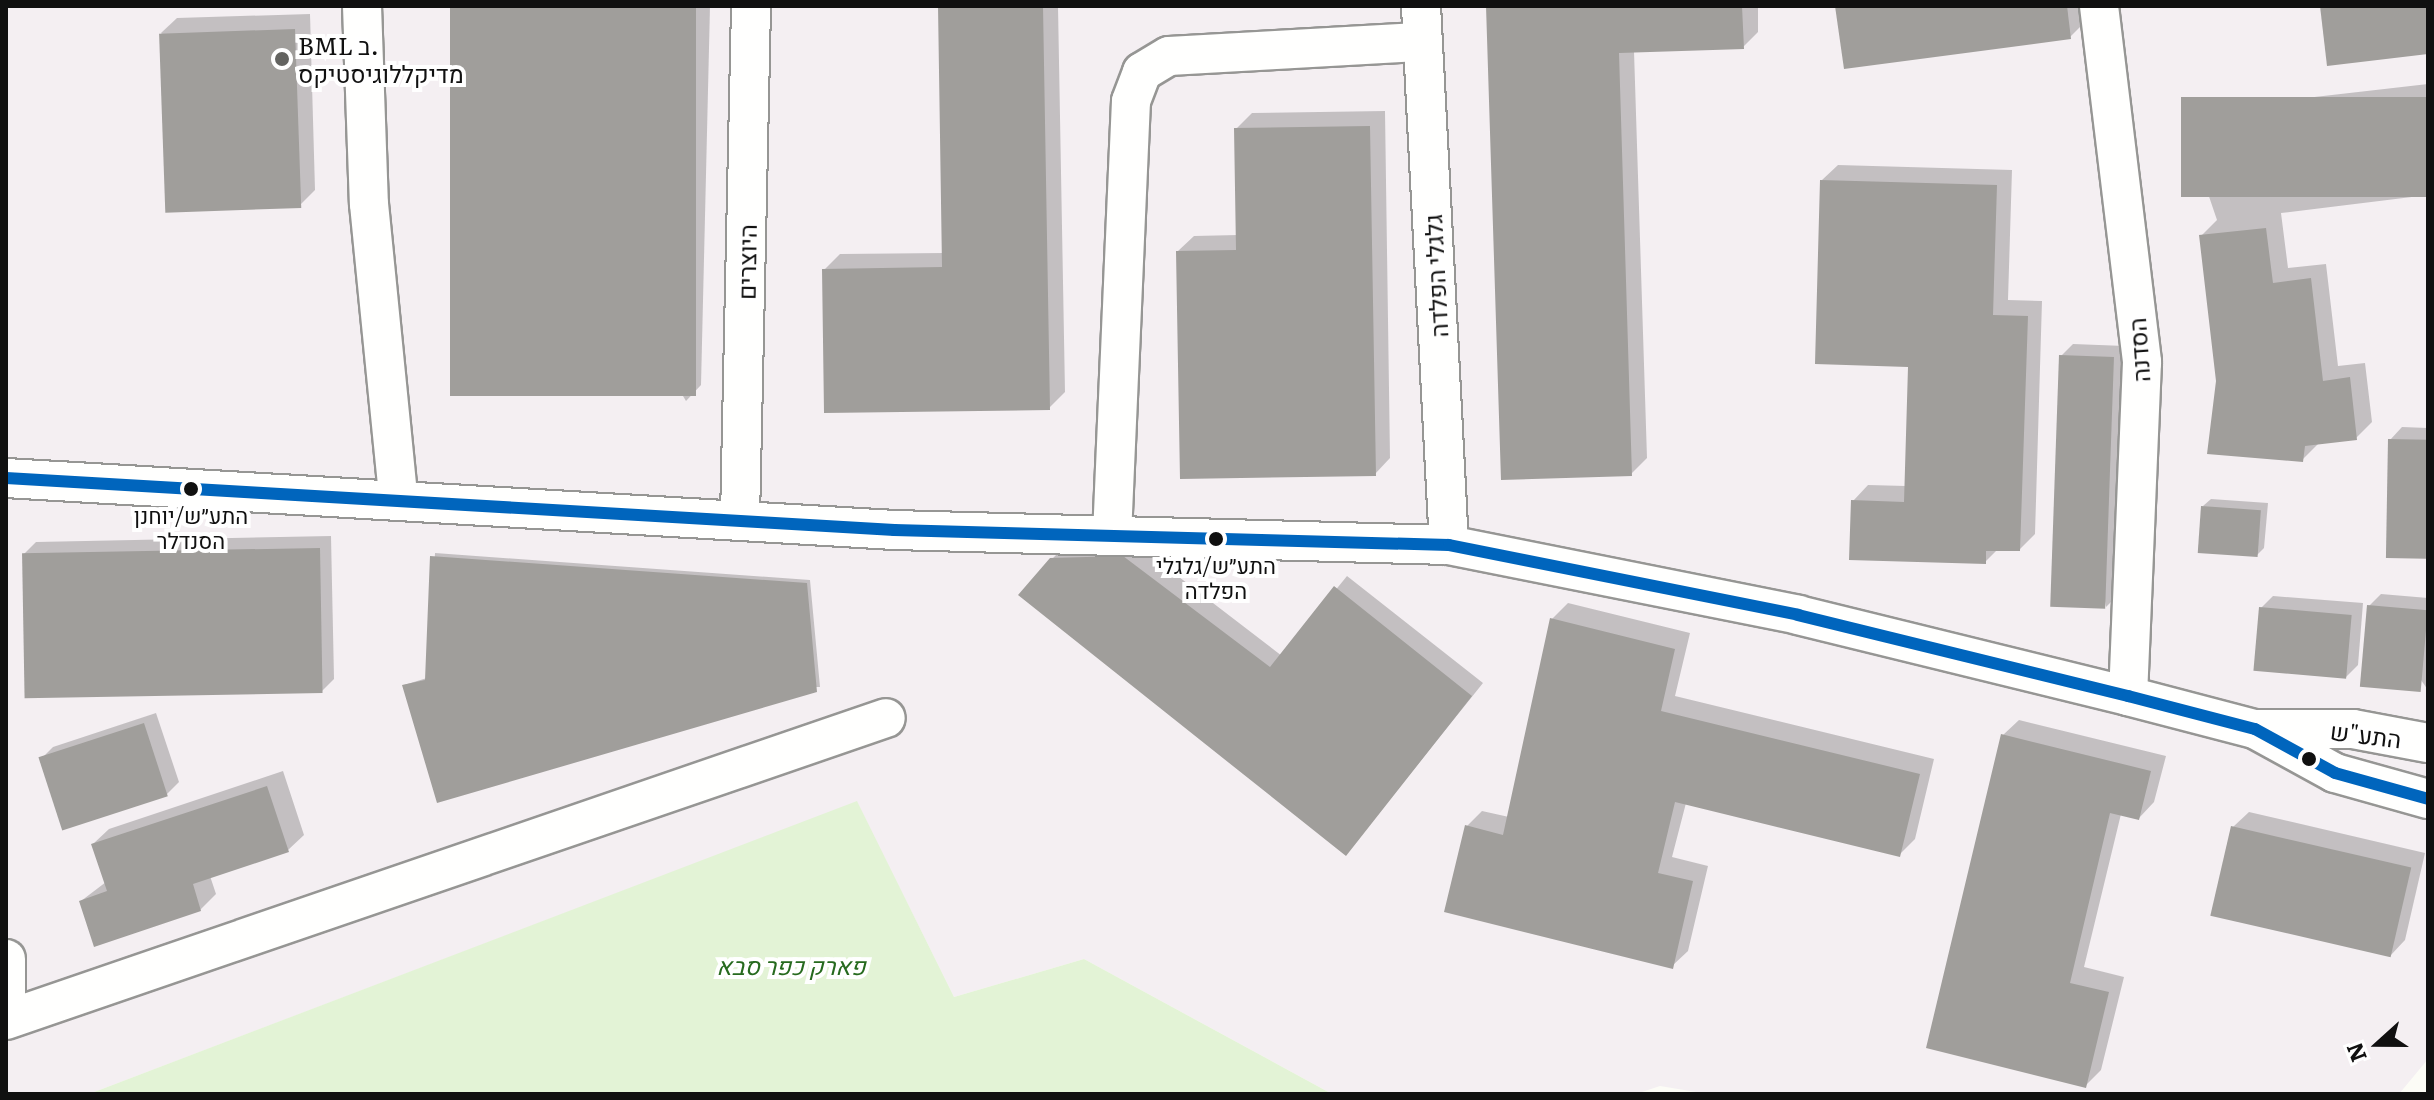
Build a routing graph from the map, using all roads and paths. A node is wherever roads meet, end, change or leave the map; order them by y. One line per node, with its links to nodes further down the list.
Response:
1 (362, 6): 6 (street)
2 (751, 6): 7 (street, היוצרים)
3 (2099, 6): 10 (street, הסדנה)
4 (1422, 24): 8 (street); 9 (street, גלגלי הפלדה)
5 (6, 478): 6 (street, התע"ש)
6 (398, 497): 7 (street, התע"ש)
7 (740, 519): 8 (street, התע"ש)
8 (1112, 536): 9 (street, התע"ש)
9 (1449, 545): 10 (street, התע"ש)
10 (2128, 696): 12 (street, התע"ש)
11 (886, 718): 17 (street)
12 (2255, 729): 13 (street, התע"ש); 14 (street, התע"ש)
13 (2428, 743)
14 (2428, 799)
15 (6, 959): 16 (street)
16 (6, 1004)
17 (6, 1020)

